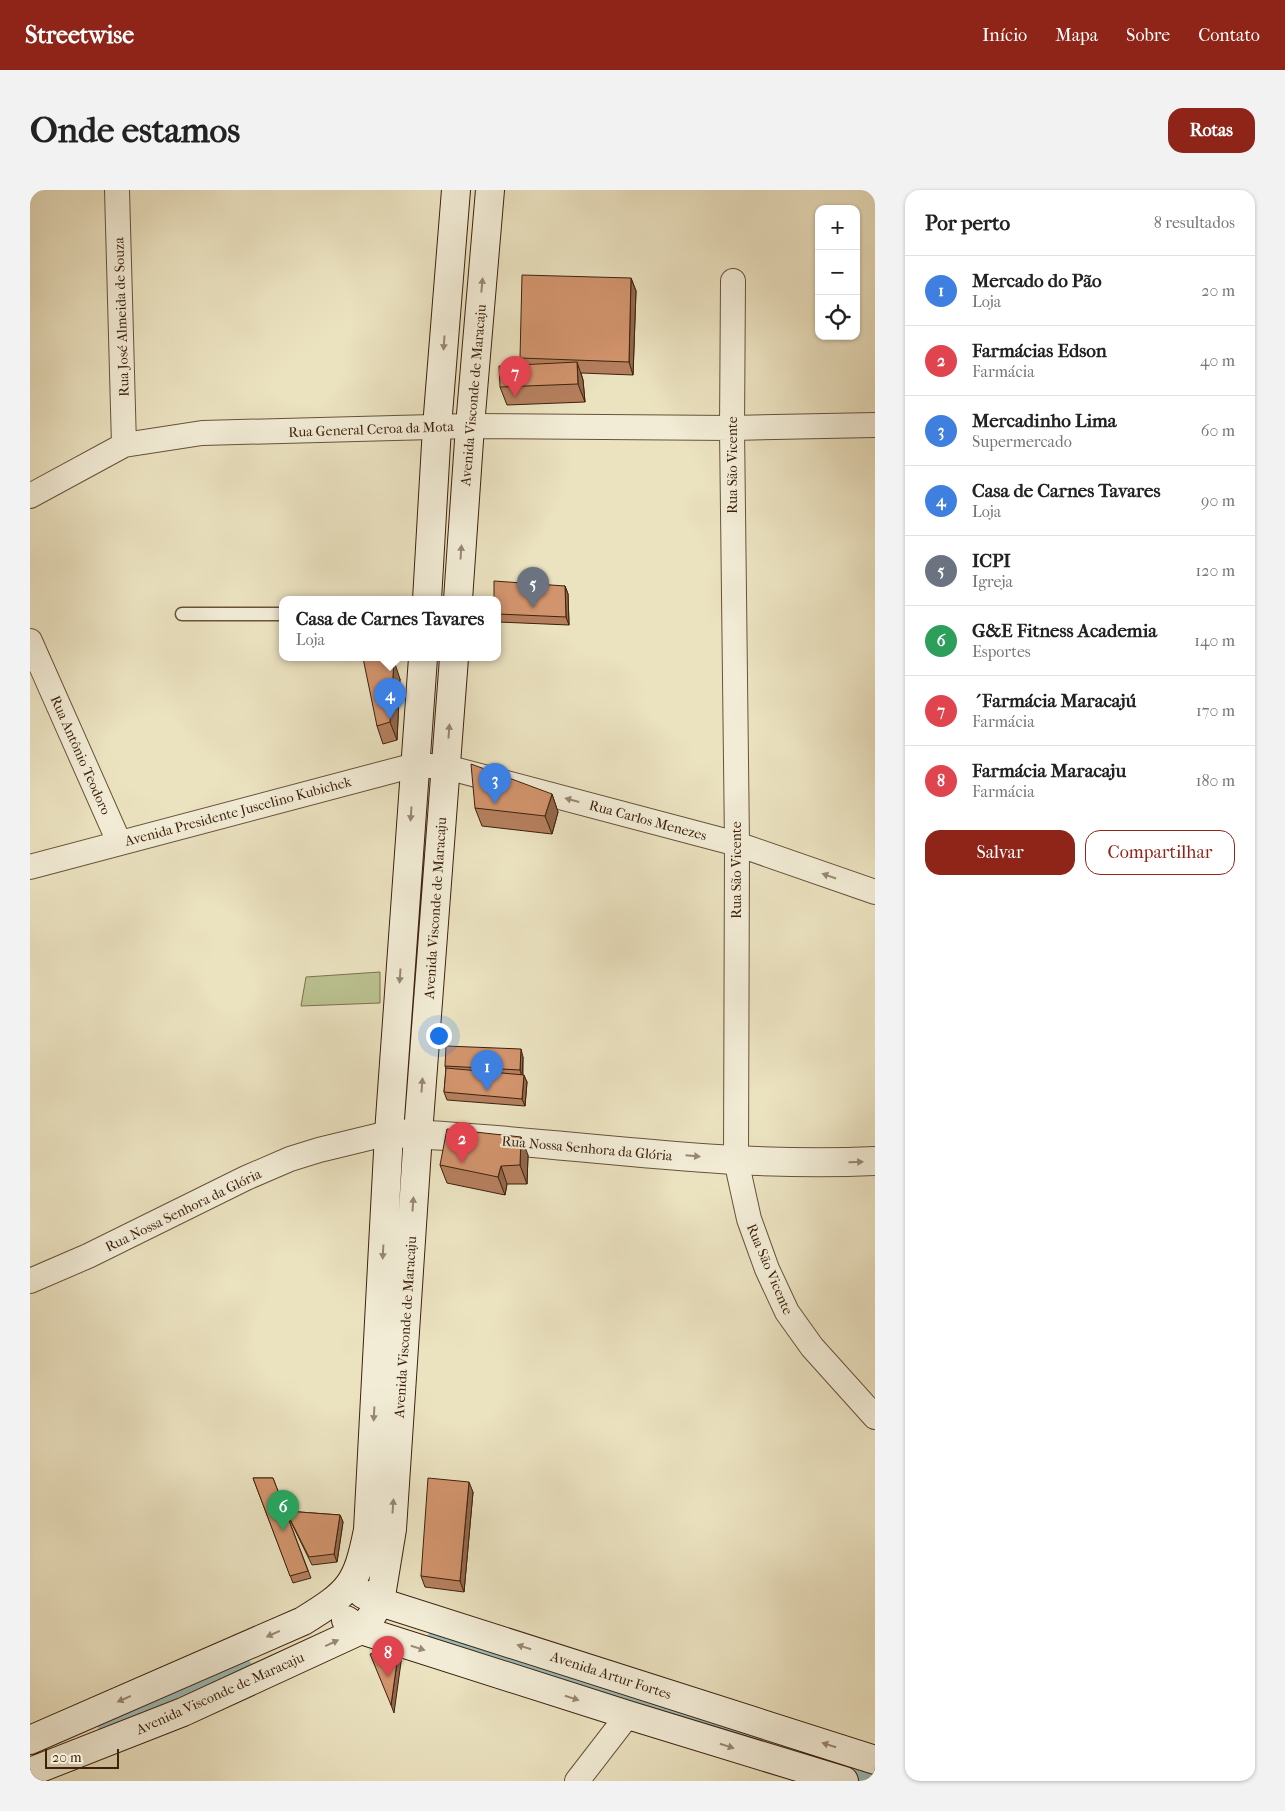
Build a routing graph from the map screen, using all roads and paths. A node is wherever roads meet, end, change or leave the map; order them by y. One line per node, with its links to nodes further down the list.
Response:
1 (117, 190): 9 (street, Rua José Almeida de Souza)
2 (456, 190): 7 (main road, one-way to 7)
3 (490, 190): 6 (main road, Avenida Visconde de Maracaju, one-way to 3)
4 (733, 281): 8 (street, Rua São Vicente)
5 (875, 425): 8 (street, Rua General Ceroa da Mota)
6 (470, 426): 7 (street, Rua General Ceroa da Mota); 8 (street, Rua General Ceroa da Mota); 12 (main road, Avenida Visconde de Maracaju, one-way to 6)
7 (437, 427): 9 (street, Rua General Ceroa da Mota); 11 (main road)
8 (732, 428): 21 (street, Rua São Vicente)
9 (124, 445): 10 (street, Rua General Ceroa da Mota)
10 (30, 496)
11 (427, 596)
12 (458, 596)
13 (182, 614): 14 (lane)
14 (279, 614)
15 (30, 641): 20 (street, Rua Antônio Teodoro)
16 (423, 661): 18 (main road, Avenida Visconde de Maracaju)
17 (454, 661): 19 (main road, Avenida Visconde de Maracaju, one-way to 17)
18 (415, 765): 19 (street, Avenida Presidente Juscelino Kubichek); 20 (street, Avenida Presidente Juscelino Kubichek); 24 (main road, Avenida Visconde de Maracaju, one-way to 24)
19 (446, 767): 21 (street, Rua Carlos Menezes, one-way to 19); 25 (main road, Avenida Visconde de Maracaju, one-way to 19)
20 (120, 842): 22 (street, Avenida Presidente Juscelino Kubichek)
21 (737, 844): 23 (street, Rua Carlos Menezes, one-way to 21); 26 (street, Rua São Vicente)
22 (30, 866)
23 (875, 892)
24 (389, 1133): 25 (main road, Rua Nossa Senhora da Glória); 28 (street, Rua Nossa Senhora da Glória); 30 (main road, Avenida Visconde de Maracaju, one-way to 30)
25 (418, 1134): 26 (main road, Rua Nossa Senhora da Glória, one-way to 26); 31 (main road, Avenida Visconde de Maracaju, one-way to 25)
26 (736, 1160): 27 (main road, Rua Nossa Senhora da Glória, one-way to 27); 29 (street, Rua São Vicente)
27 (875, 1161)
28 (30, 1281)
29 (875, 1417)
30 (349, 1587): 31 (main road, Avenida Artur Fortes); 32 (main road, Avenida Visconde de Maracaju)
31 (380, 1602): 33 (main road, Avenida Visconde de Maracaju); 36 (main road, Avenida Artur Fortes, one-way to 31)
32 (326, 1607): 33 (main road); 35 (main road, Avenida Visconde de Maracaju, one-way to 35)
33 (361, 1630): 34 (main road, one-way to 34); 37 (main road, Avenida Visconde de Maracaju, one-way to 33)
34 (628, 1716): 38 (street); 39 (main road, one-way to 39)
35 (30, 1740)
36 (875, 1760)
37 (30, 1772)
38 (577, 1781)
39 (844, 1781)

